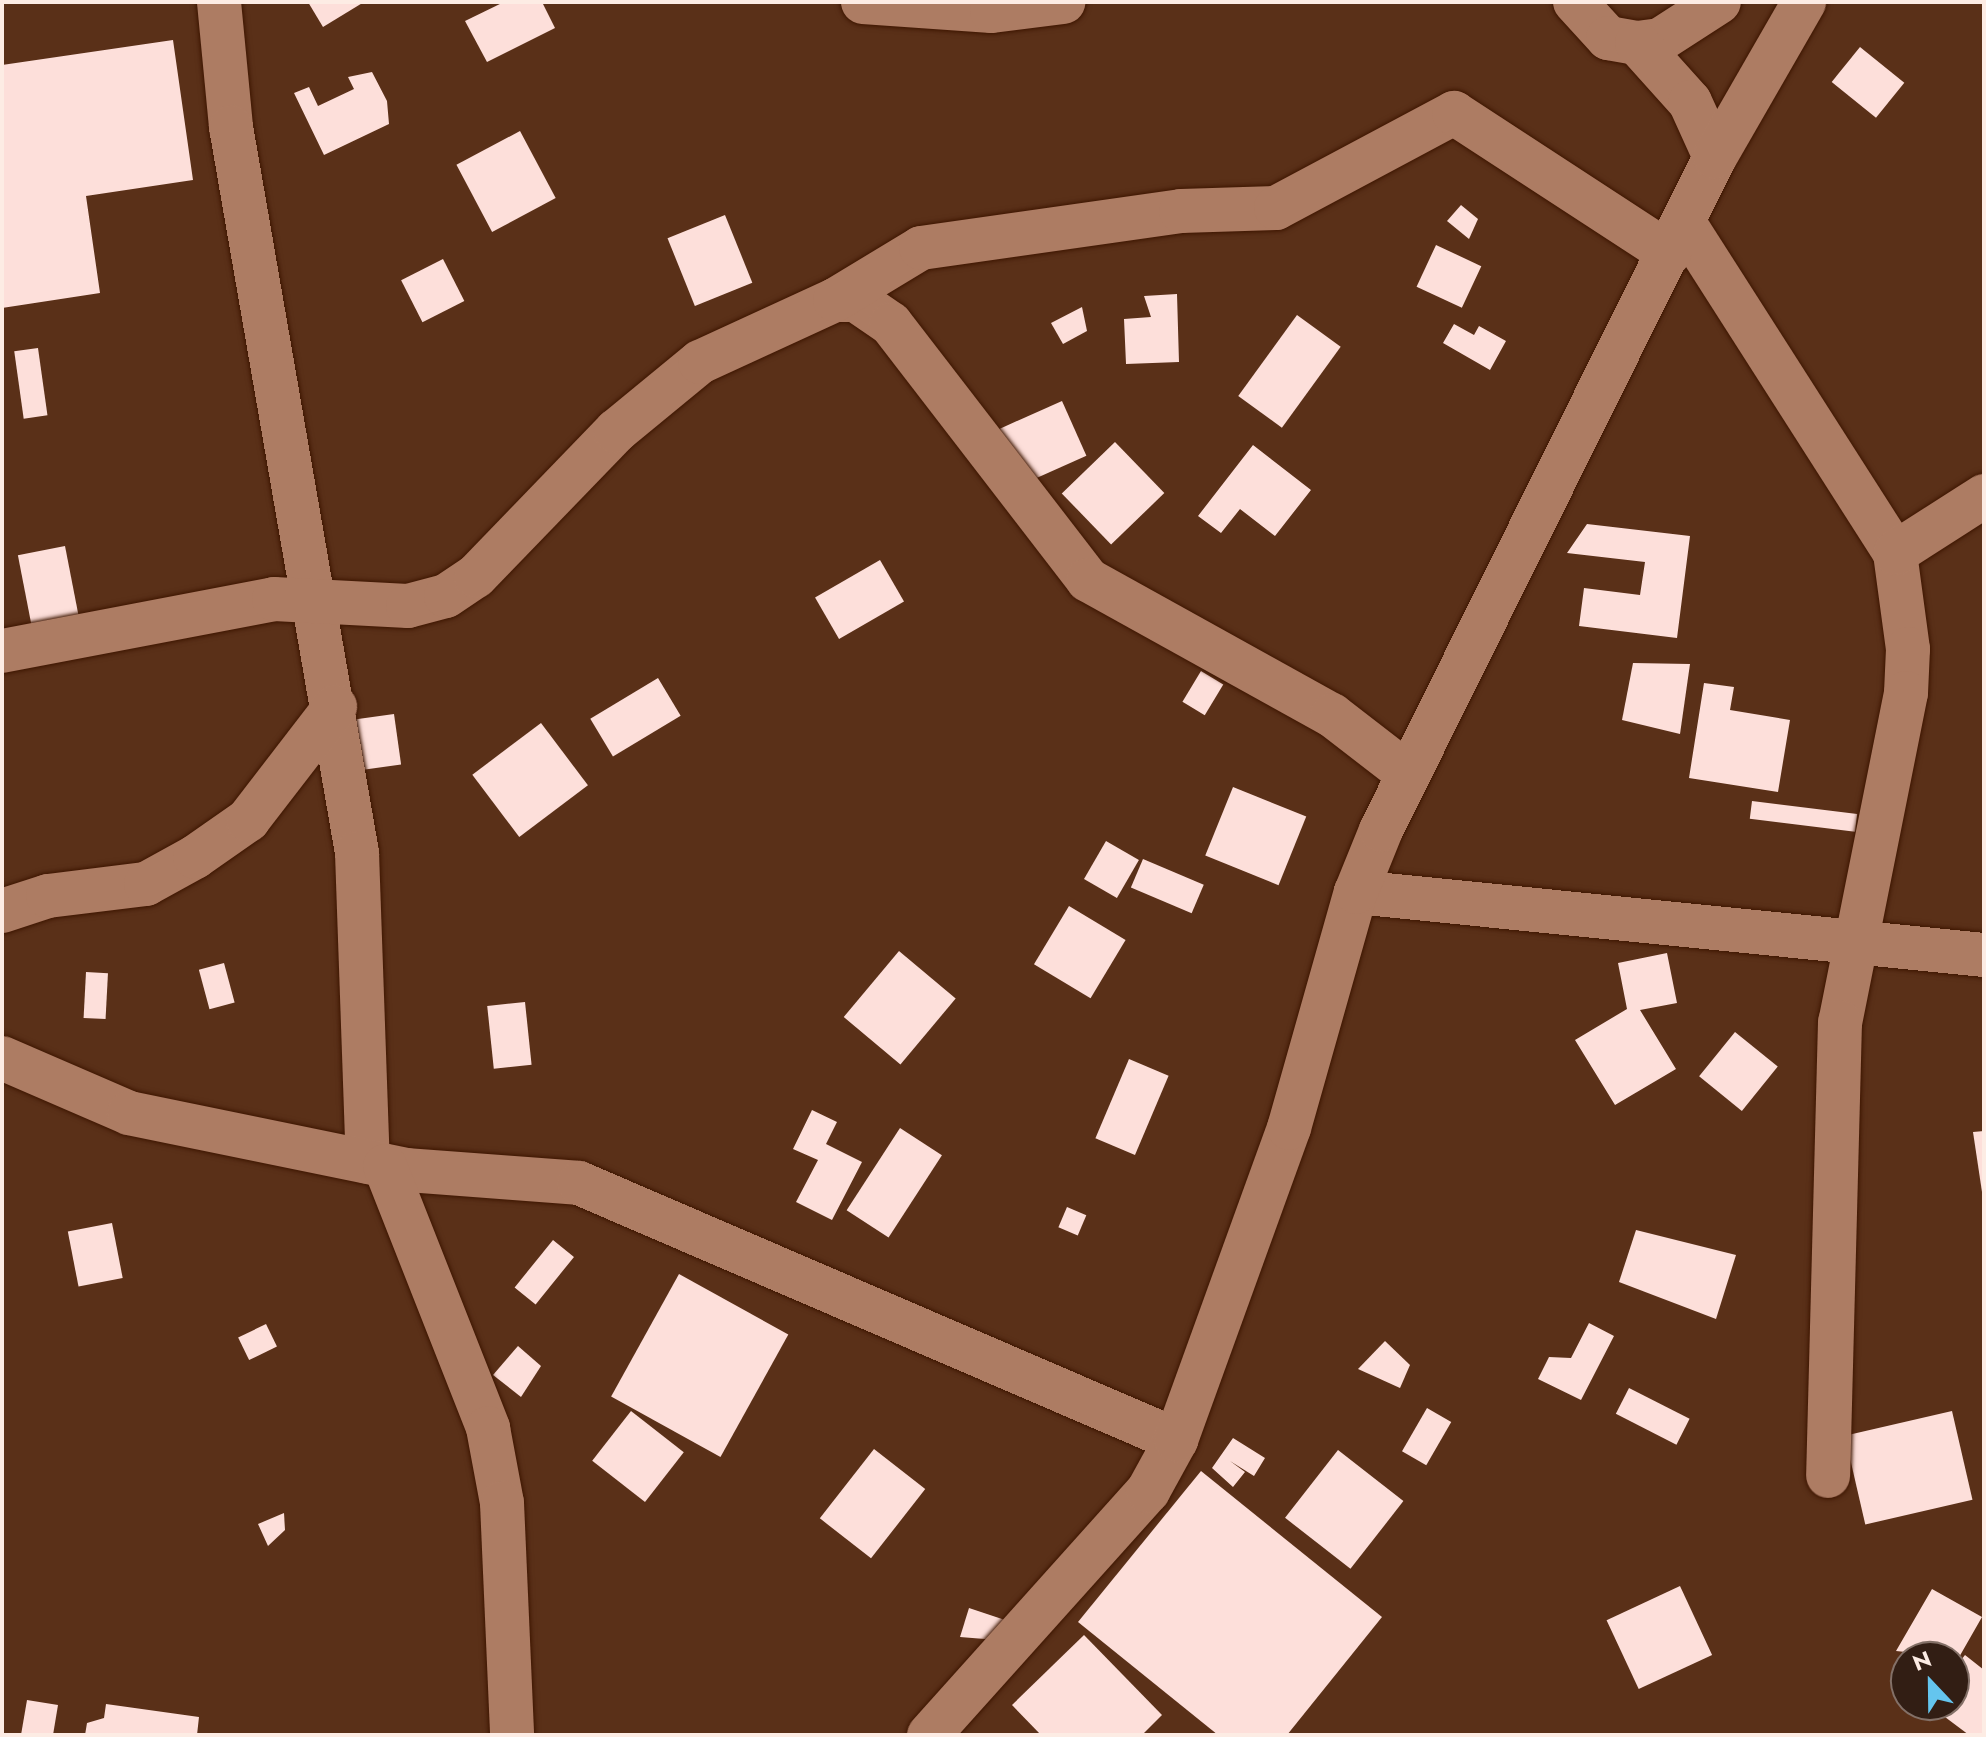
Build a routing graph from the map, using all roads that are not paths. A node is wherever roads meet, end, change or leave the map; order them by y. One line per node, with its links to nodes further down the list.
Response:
1 (219, 2): 13 (street)
2 (863, 2): 3 (street)
3 (1063, 2)
4 (1575, 2): 7 (street)
5 (1719, 2): 7 (street)
6 (1804, 2): 8 (street)
7 (1637, 43): 8 (street)
8 (1715, 157): 9 (street)
9 (1676, 238): 10 (street); 12 (street); 16 (street)
10 (835, 300): 13 (street); 16 (street)
11 (1984, 496): 12 (street)
12 (1895, 553): 19 (street)
13 (314, 601): 14 (street); 15 (street)
14 (2, 651)
15 (335, 707): 18 (street); 22 (street)
16 (1407, 773): 17 (street)
17 (1356, 892): 19 (street); 23 (street)
18 (2, 911)
19 (1855, 939): 20 (street); 24 (street)
20 (1984, 955)
21 (2, 1058): 22 (street)
22 (376, 1164): 23 (street); 25 (street)
23 (1176, 1440): 26 (street)
24 (1828, 1476)
25 (512, 1735)
26 (929, 1735)

